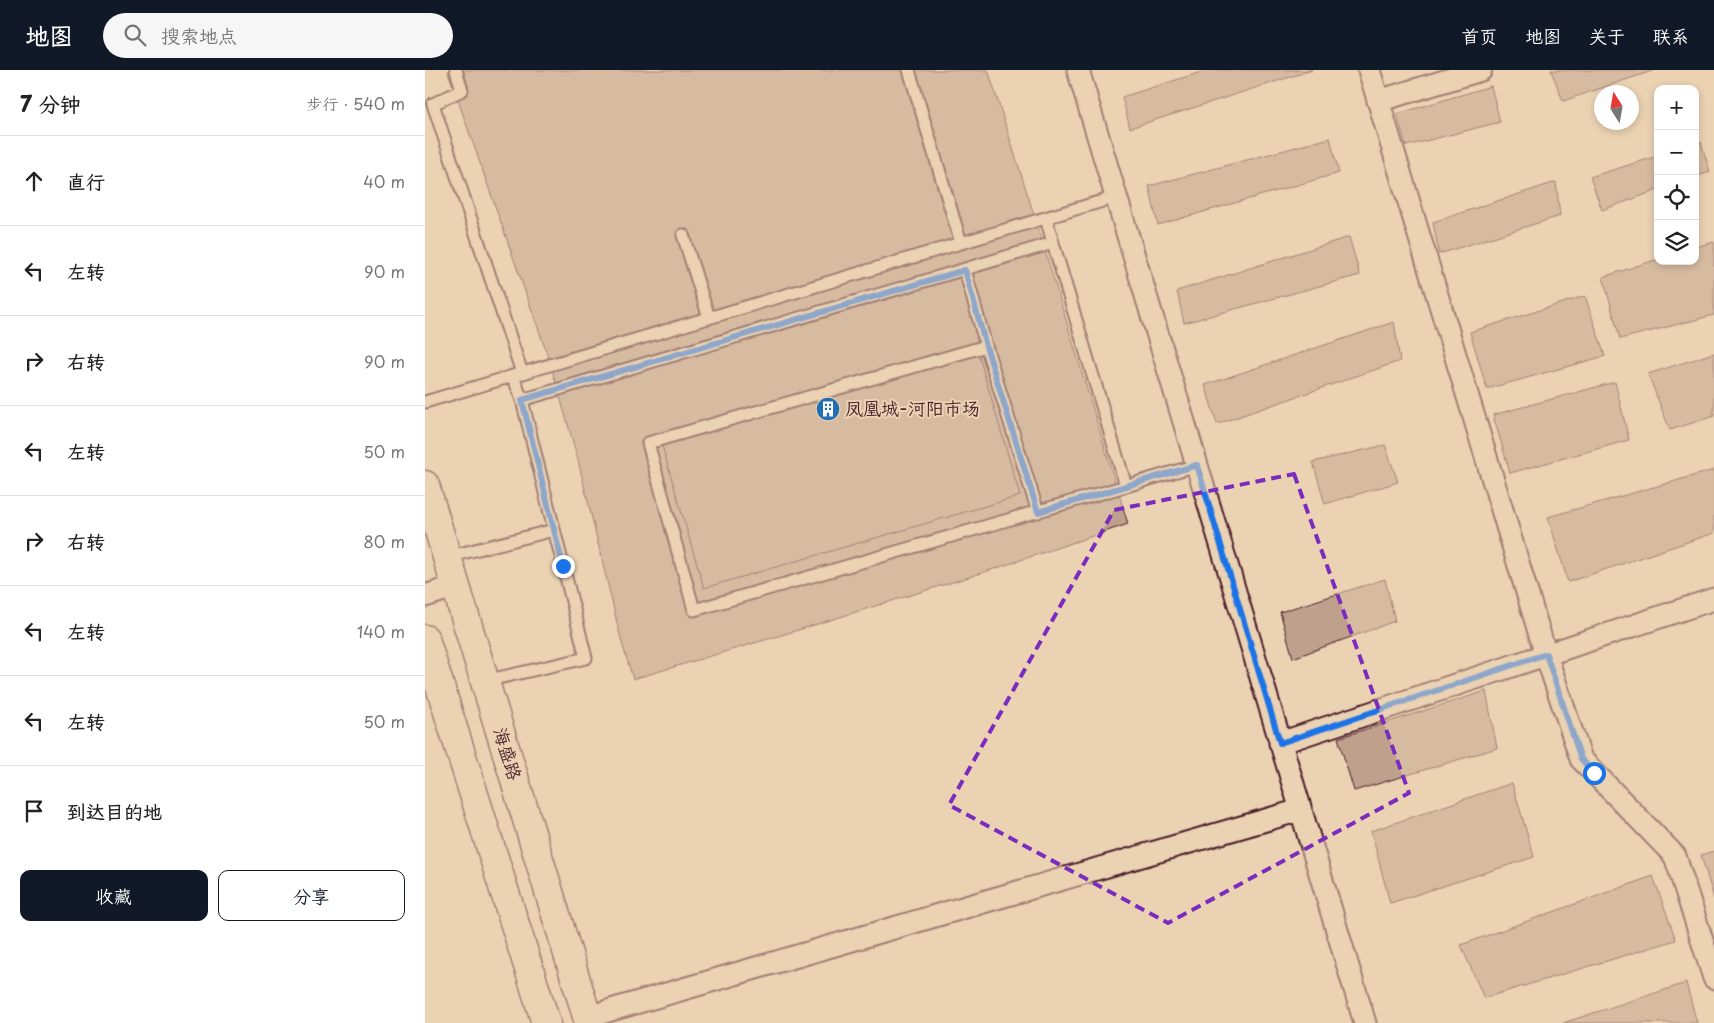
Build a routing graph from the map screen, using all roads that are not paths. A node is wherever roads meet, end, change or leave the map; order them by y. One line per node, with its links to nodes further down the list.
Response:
1 (456, 70): 15 (lane)
2 (909, 70): 10 (lane)
3 (1078, 70): 7 (street)
4 (1369, 70): 6 (street)
5 (1481, 70): 6 (street)
6 (1378, 101): 28 (street)
7 (1116, 197): 8 (lane); 18 (street)
8 (1046, 218): 10 (lane); 11 (lane)
9 (683, 235): 13 (lane)
10 (961, 243): 13 (lane)
11 (1053, 243): 12 (lane); 20 (lane)
12 (965, 270): 14 (lane); 16 (lane)
13 (709, 318): 15 (lane)
14 (986, 346): 21 (lane); 21 (lane)
15 (517, 375): 16 (lane); 17 (lane)
16 (522, 400): 22 (lane)
17 (425, 402)
18 (1197, 465): 20 (lane); 30 (street)
19 (425, 485): 23 (main road, 海盛路)
20 (1127, 486): 21 (lane)
21 (1038, 512)
22 (554, 530): 23 (lane); 29 (lane)
23 (447, 557): 24 (main road, 海盛路)
24 (456, 586): 25 (street); 29 (main road, 海盛路)
25 (425, 596)
26 (1714, 599): 28 (street)
27 (425, 639): 34 (main road)
28 (1546, 654): 30 (street); 32 (street)
29 (485, 681): 33 (main road, 海盛路)
30 (1280, 743): 31 (street)
31 (1300, 810): 33 (street); 35 (street)
32 (1714, 978)
33 (588, 1020)
34 (546, 1023)
35 (1365, 1023)

